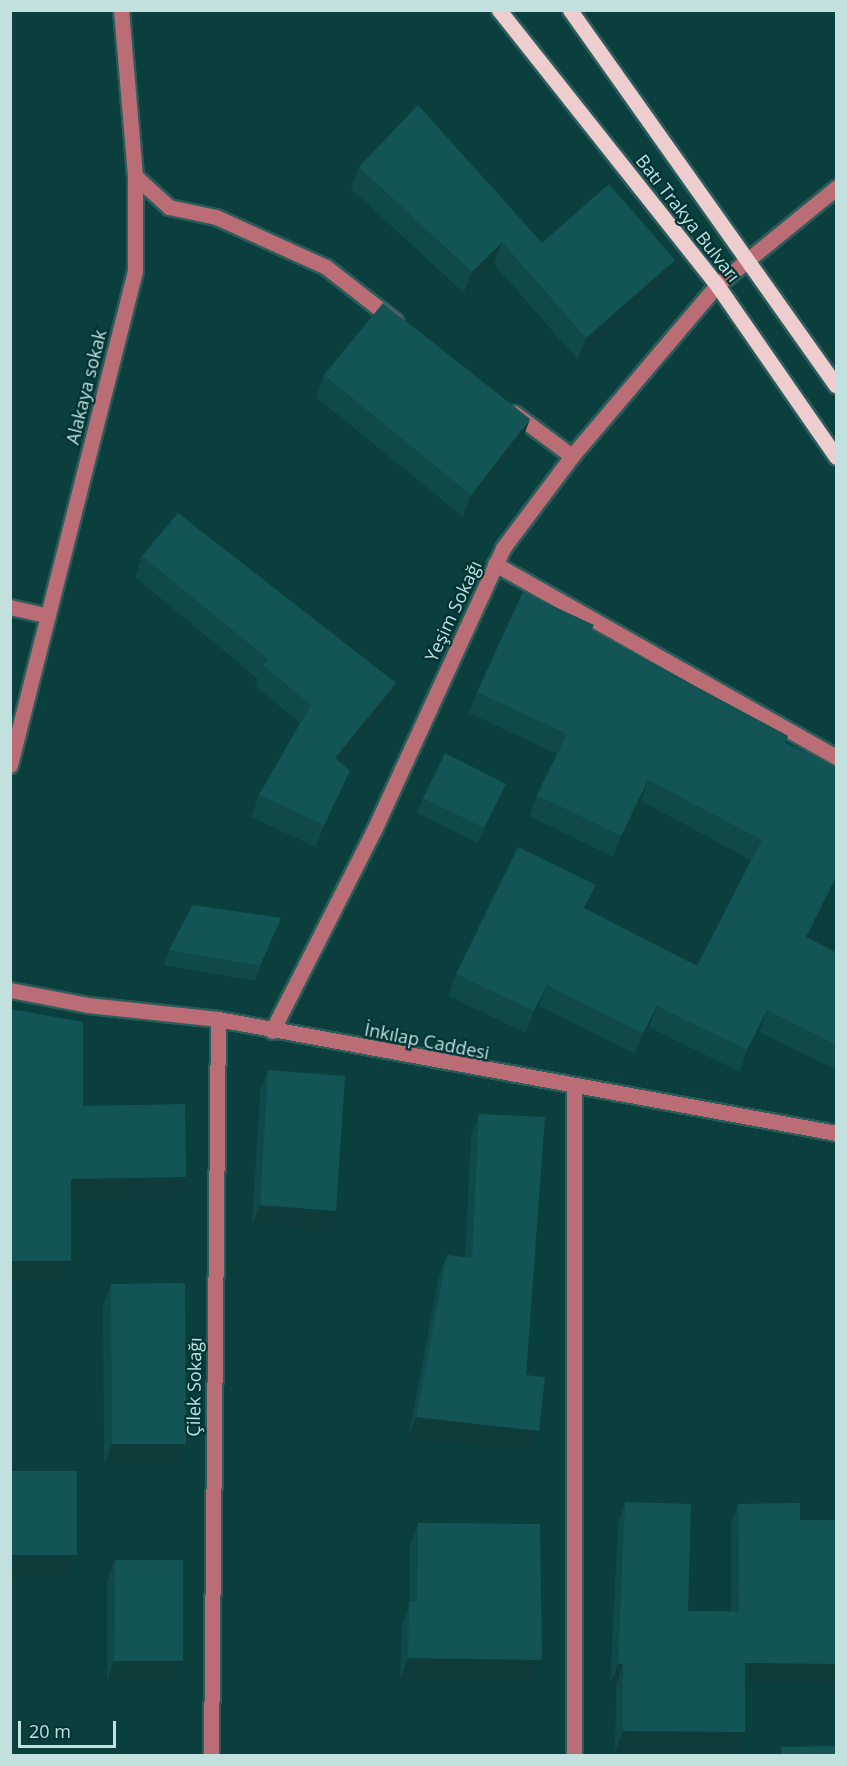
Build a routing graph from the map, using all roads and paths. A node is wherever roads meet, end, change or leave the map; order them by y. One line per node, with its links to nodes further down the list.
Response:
1 (121, 10): 4 (street, Alakaya sokak)
2 (499, 10): 7 (main road, Batı Trakya Bulvarı)
3 (570, 10): 6 (main road, Batı Trakya Bulvarı)
4 (135, 176): 8 (street); 15 (street, Alakaya sokak)
5 (837, 188): 6 (street, Yeşim Sokağı)
6 (746, 258): 7 (street, Yeşim Sokağı); 9 (main road, Batı Trakya Bulvarı)
7 (717, 285): 11 (street, Yeşim Sokağı); 12 (main road, Batı Trakya Bulvarı)
8 (410, 334)
9 (837, 385)
10 (495, 399): 11 (street)
11 (572, 456): 13 (street, Yeşim Sokağı)
12 (837, 457)
13 (495, 564): 16 (street); 20 (street, Yeşim Sokağı)
14 (10, 607): 15 (street)
15 (48, 616): 17 (street, Alakaya sokak)
16 (837, 757)
17 (10, 765)
18 (10, 990): 19 (street, İnkılap Caddesi)
19 (218, 1019): 20 (street, İnkılap Caddesi); 23 (street, Çilek Sokağı)
20 (272, 1031): 21 (street, İnkılap Caddesi)
21 (574, 1089): 22 (street, İnkılap Caddesi); 24 (street)
22 (837, 1133)
23 (211, 1755)
24 (574, 1755)

